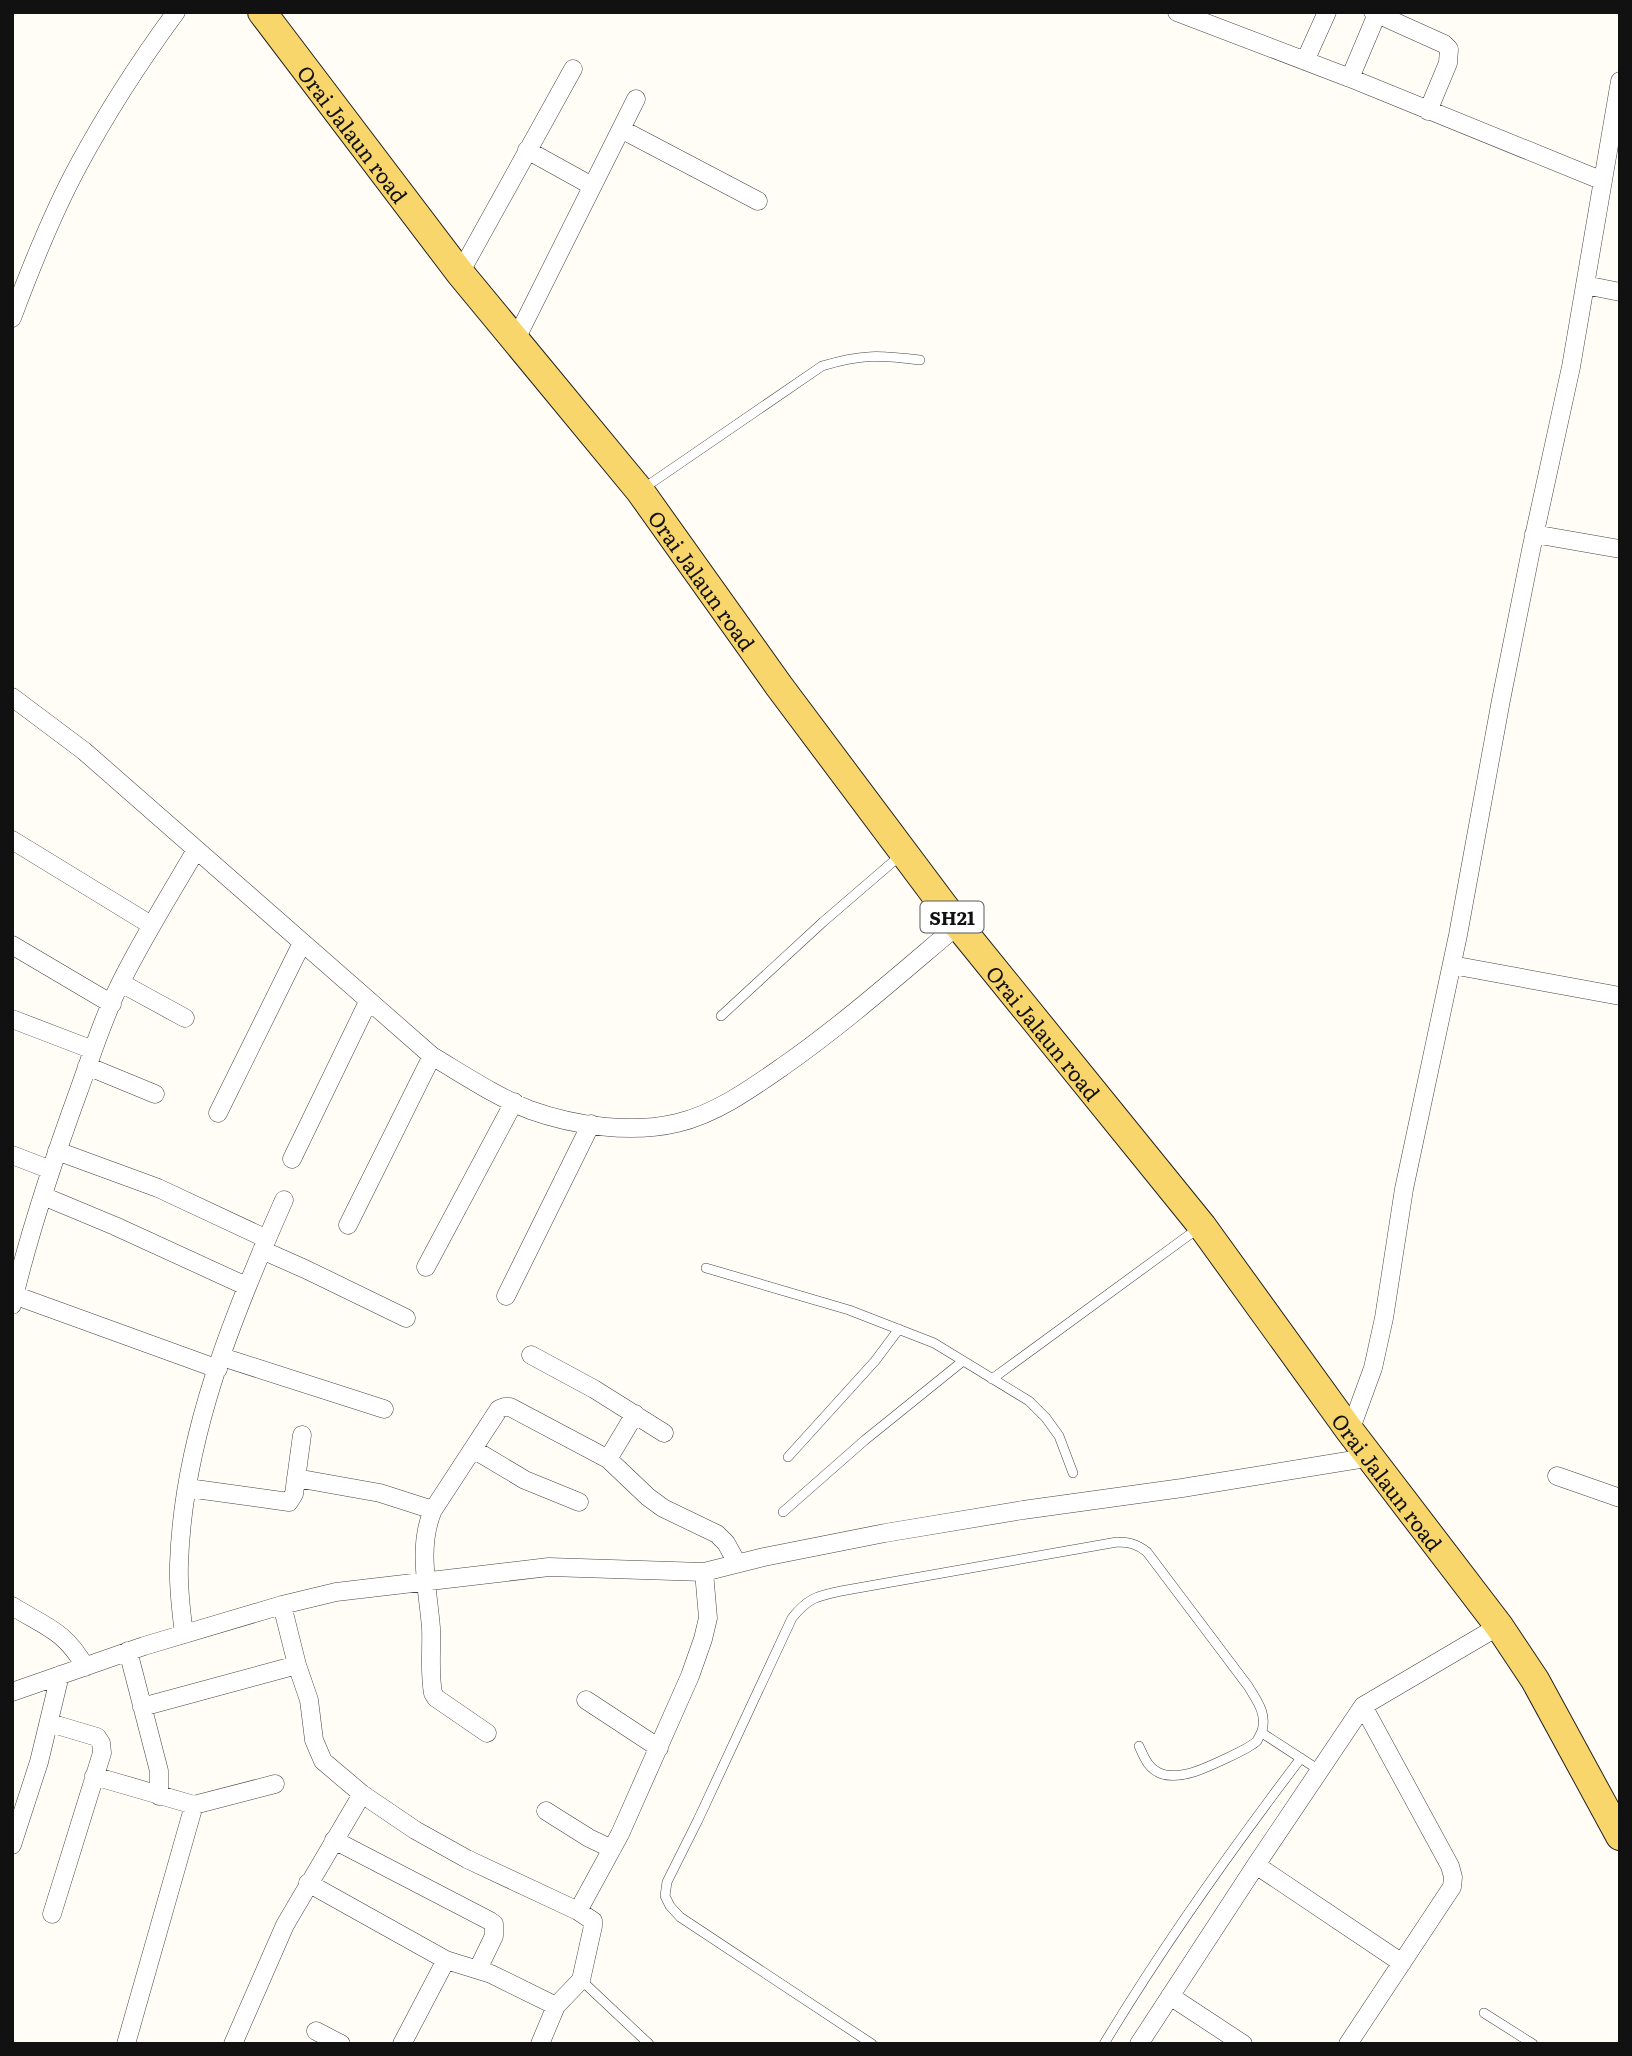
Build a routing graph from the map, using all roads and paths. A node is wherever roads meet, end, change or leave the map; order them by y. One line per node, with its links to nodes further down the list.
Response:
1 (176, 12): 21 (street)
2 (262, 12): 18 (main road, Orai Jalaun road / SH21)
3 (1177, 12): 6 (street)
4 (1327, 12): 7 (street)
5 (1375, 13): 9 (street); 12 (street)
6 (1196, 16): 7 (street)
7 (1305, 61): 9 (street)
8 (573, 69): 14 (street)
9 (1350, 78): 12 (street)
10 (1620, 81): 15 (street)
11 (636, 99): 13 (street)
12 (1428, 111): 15 (street)
13 (621, 129): 16 (street); 17 (street)
14 (527, 150): 16 (street); 18 (street)
15 (1602, 181): 19 (street)
16 (592, 186): 22 (street)
17 (758, 201)
18 (460, 273): 22 (main road, Orai Jalaun road / SH21)
19 (1585, 285): 20 (street); 25 (street)
20 (1620, 292)
21 (12, 318)
22 (515, 341): 24 (main road, Orai Jalaun road / SH21)
23 (920, 360): 24 (lane)
24 (640, 491): 30 (main road, Orai Jalaun road / SH21)
25 (1534, 534): 26 (street); 35 (street)
26 (1620, 549)
27 (12, 697): 29 (street)
28 (12, 840): 31 (street)
29 (197, 850): 31 (street); 33 (street)
30 (903, 852): 32 (main road, Orai Jalaun road / SH21); 40 (lane)
31 (151, 925): 36 (street)
32 (958, 925): 48 (street); 56 (main road, Orai Jalaun road / SH21)
33 (302, 943): 38 (street); 47 (street)
34 (12, 945): 39 (street)
35 (1452, 965): 37 (street); 71 (street)
36 (121, 983): 39 (street); 41 (street)
37 (1620, 996)
38 (368, 1002): 43 (street); 51 (street)
39 (112, 1004): 44 (street)
40 (721, 1016)
41 (186, 1018)
42 (12, 1019): 44 (street)
43 (432, 1056): 46 (street); 55 (street)
44 (90, 1058): 45 (street); 49 (street)
45 (155, 1094)
46 (514, 1102): 48 (street); 58 (street)
47 (218, 1113)
48 (591, 1124): 62 (street)
49 (57, 1151): 52 (street); 57 (street)
50 (12, 1155): 52 (street)
51 (292, 1159)
52 (51, 1170): 53 (street)
53 (43, 1196): 60 (street); 61 (street)
54 (284, 1200): 57 (street)
55 (348, 1225)
56 (1202, 1226): 68 (lane); 71 (main road, Orai Jalaun road / SH21)
57 (264, 1245): 60 (street); 63 (street)
58 (426, 1267)
59 (706, 1268): 64 (lane)
60 (246, 1286): 67 (street)
61 (14, 1293): 67 (street)
62 (506, 1296)
63 (406, 1318)
64 (900, 1329): 66 (lane); 75 (lane)
65 (531, 1355): 70 (street)
66 (963, 1361): 68 (lane); 85 (lane)
67 (220, 1363): 69 (street); 81 (street)
68 (992, 1379): 78 (lane)
69 (383, 1409)
70 (635, 1414): 72 (street); 77 (street)
71 (1350, 1431): 76 (main road, Orai Jalaun road / SH21)
72 (664, 1433)
73 (302, 1434): 80 (street)
74 (473, 1449): 77 (street); 83 (street); 84 (street)
75 (788, 1457)
76 (1372, 1457): 86 (street); 91 (main road, Orai Jalaun road / SH21)
77 (608, 1459): 86 (street)
78 (1073, 1473)
79 (1558, 1476): 82 (street)
80 (296, 1478): 81 (street); 84 (street)
81 (188, 1488): 92 (street)
82 (1620, 1498)
83 (579, 1502)
84 (433, 1510): 88 (street)
85 (783, 1512)
86 (737, 1563): 87 (street)
87 (704, 1572): 88 (street); 105 (street)
88 (426, 1580): 89 (street); 102 (street)
89 (282, 1605): 92 (street); 94 (street)
90 (12, 1606): 95 (street)
91 (1499, 1626): 99 (street); 114 (main road, Orai Jalaun road / SH21)
92 (184, 1634): 93 (street)
93 (128, 1651): 95 (street); 100 (street)
94 (297, 1665): 100 (street); 110 (street)
95 (85, 1667): 96 (street)
96 (60, 1675): 97 (street); 101 (street)
97 (12, 1692)
98 (586, 1700): 105 (street)
99 (1363, 1706): 107 (street); 123 (street)
100 (142, 1707): 111 (street)
101 (50, 1723): 108 (street); 116 (street)
102 (487, 1733)
103 (1262, 1733): 104 (lane); 106 (lane); 136 (lane)
104 (1139, 1746)
105 (659, 1748): 117 (street)
106 (1301, 1758): 107 (lane); 137 (lane)
107 (1319, 1770): 118 (street)
108 (94, 1776): 111 (street); 121 (street)
109 (275, 1784): 112 (street)
110 (362, 1794): 115 (street); 120 (street)
111 (159, 1796): 112 (street)
112 (194, 1805): 130 (street)
113 (546, 1811): 117 (street)
114 (1620, 1836)
115 (334, 1840): 119 (street); 124 (street)
116 (12, 1845)
117 (612, 1849): 120 (street)
118 (1256, 1865): 123 (street); 126 (street)
119 (308, 1883): 122 (street); 131 (street)
120 (578, 1912): 125 (street)
121 (51, 1914)
122 (446, 1960): 124 (street); 133 (street)
123 (1402, 1962): 140 (street)
124 (478, 1969): 127 (street)
125 (581, 1980): 127 (street); 135 (lane)
126 (1170, 1996): 138 (street); 139 (street)
127 (556, 2006): 134 (street)
128 (1484, 2013): 141 (lane)
129 (316, 2031): 132 (street)
130 (126, 2044)
131 (233, 2044)
132 (341, 2044)
133 (402, 2044)
134 (540, 2044)
135 (649, 2044)
136 (872, 2044)
137 (1104, 2044)
138 (1139, 2044)
139 (1243, 2044)
140 (1348, 2044)
141 (1533, 2044)

